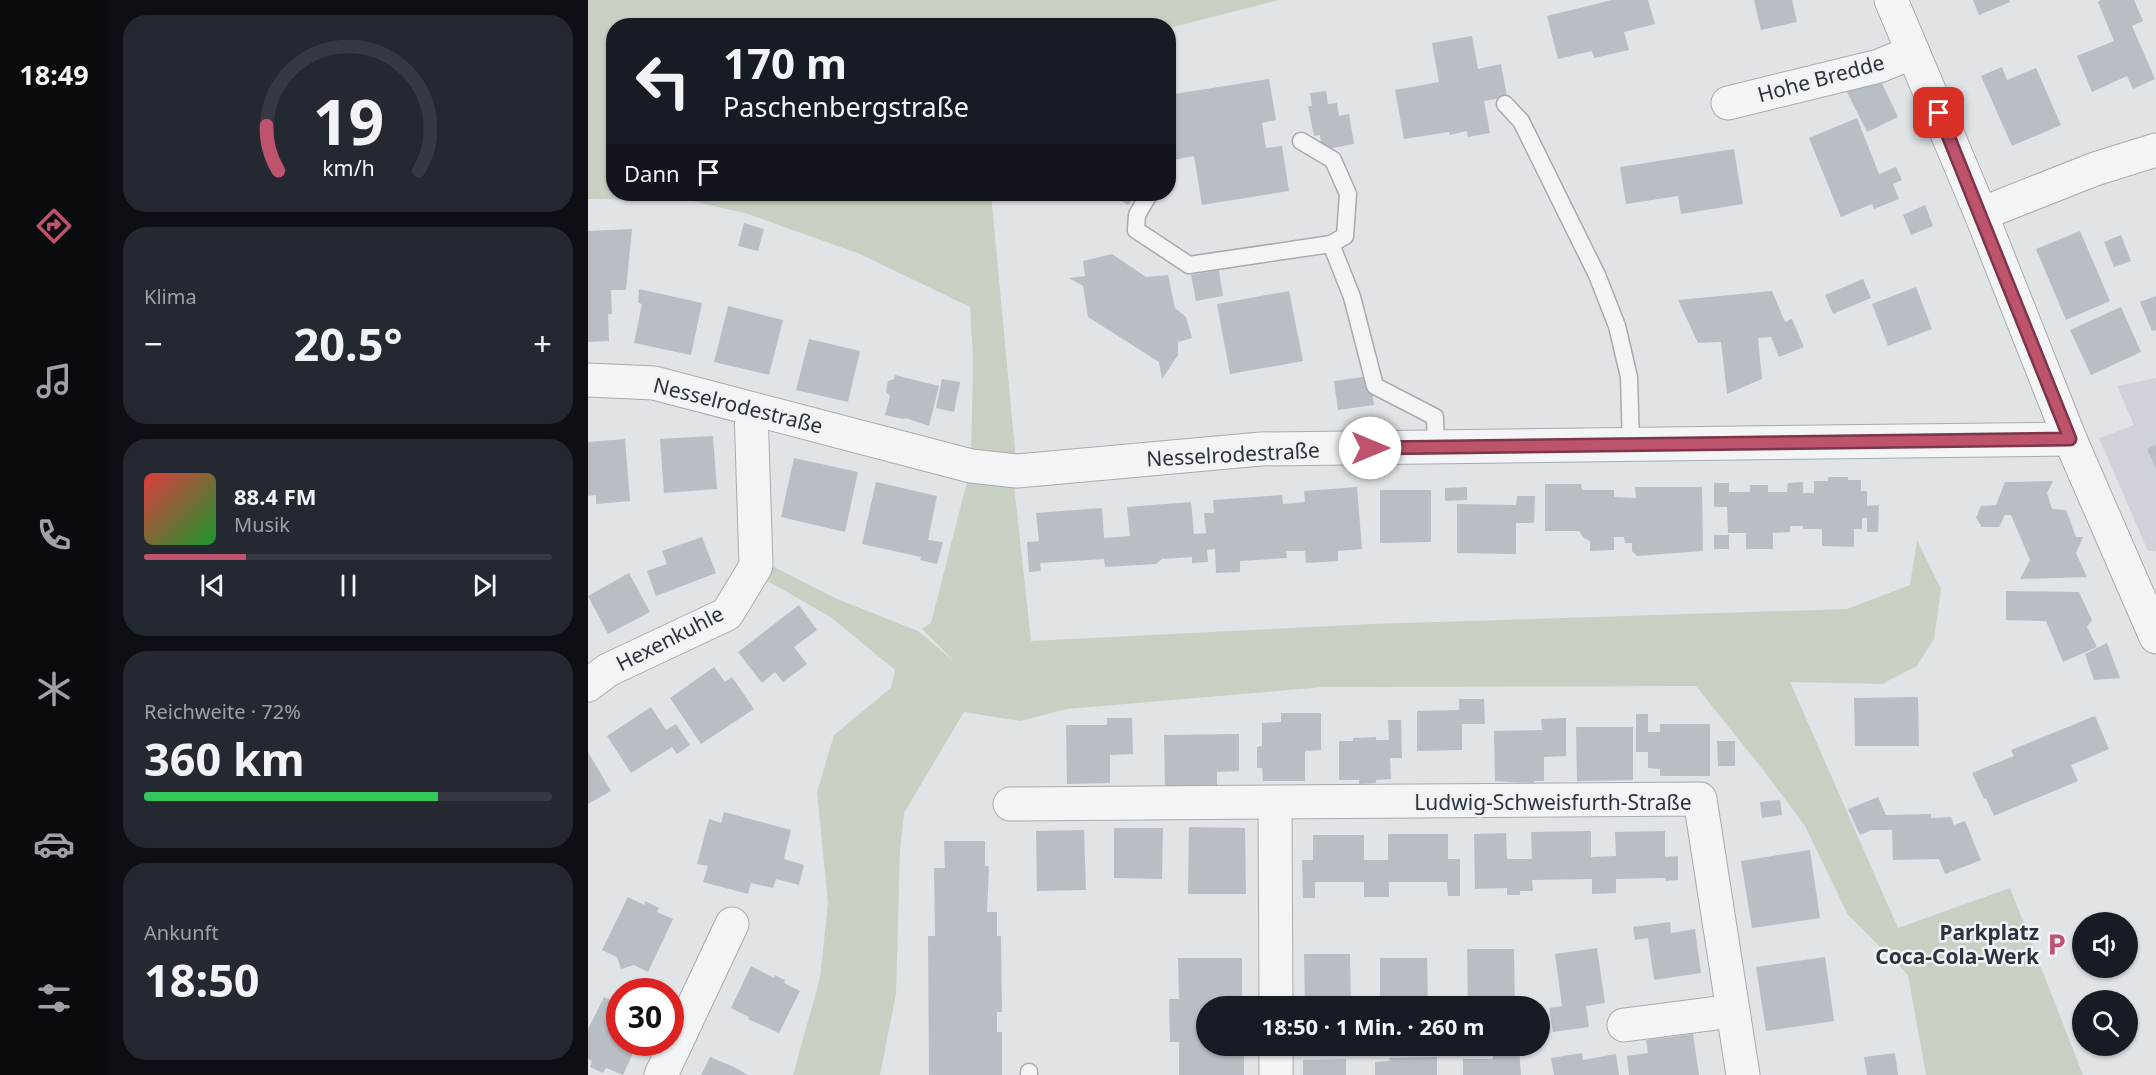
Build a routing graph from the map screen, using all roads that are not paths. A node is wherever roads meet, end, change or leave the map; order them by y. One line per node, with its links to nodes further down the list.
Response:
1 (1891, 0): 2 (street)
2 (1913, 52): 3 (street, Hohe Bredde); 8 (street)
3 (1728, 103)
4 (1505, 104): 13 (lane)
5 (1301, 141): 9 (lane)
6 (2156, 150): 8 (street)
7 (1145, 201): 9 (lane)
8 (1981, 214): 12 (street)
9 (1331, 244): 14 (lane)
10 (588, 380): 11 (street, Nesselrodestraße)
11 (751, 409): 14 (street, Nesselrodestraße); 16 (street, Hexenkuhle)
12 (2070, 439): 13 (street, Nesselrodestraße); 15 (street)
13 (1631, 445): 14 (street, Nesselrodestraße)
14 (1436, 448)
15 (2156, 637)
16 (588, 685)
17 (1275, 803): 18 (street, Ludwig-Schweisfurth-Straße); 20 (street); 21 (street, Ludwig-Schweisfurth-Straße)
18 (1010, 804)
19 (732, 924): 24 (street)
20 (1276, 996)
21 (1733, 1011): 22 (street); 26 (street, Ludwig-Schweisfurth-Straße)
22 (1624, 1025)
23 (1276, 1056): 25 (street)
24 (661, 1075)
25 (1276, 1075)
26 (1743, 1075)

